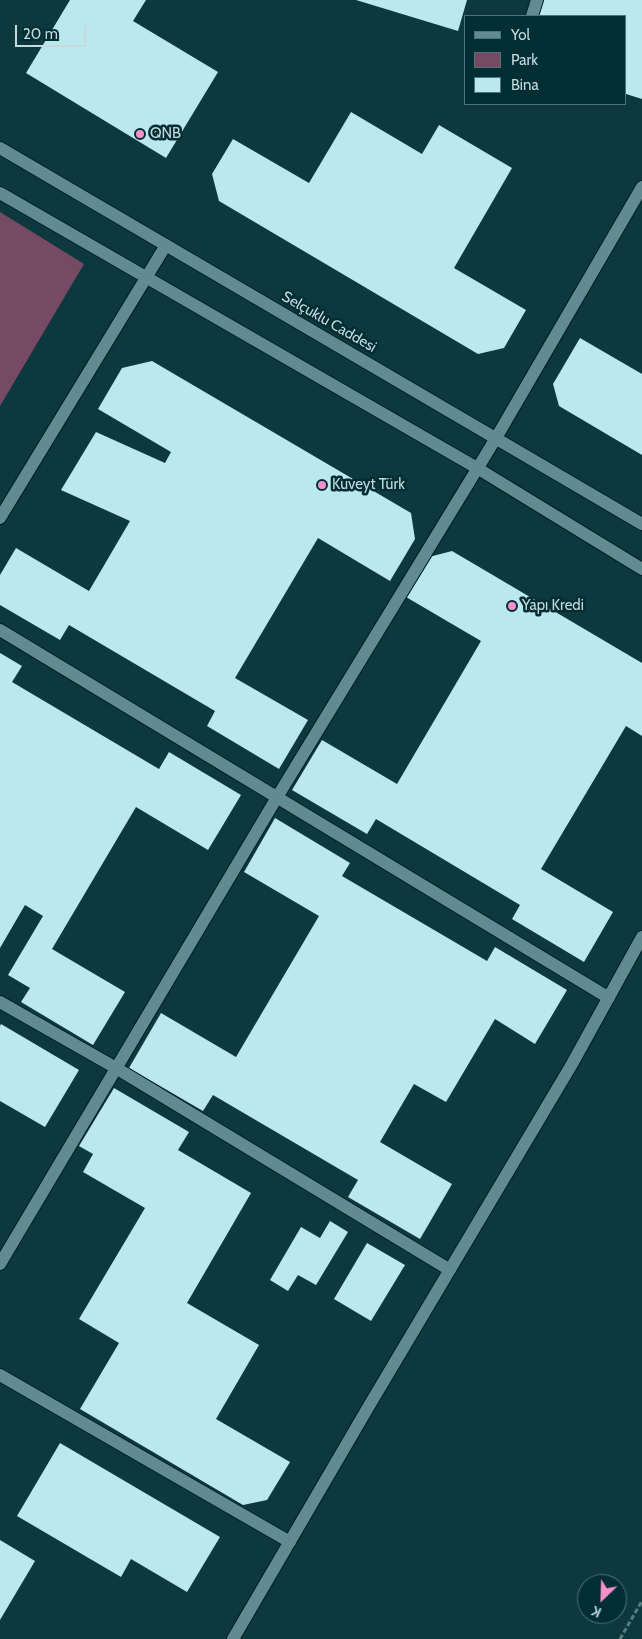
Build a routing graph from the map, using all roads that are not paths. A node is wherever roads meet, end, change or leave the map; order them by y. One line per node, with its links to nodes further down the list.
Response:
1 (537, 0): 2 (street)
2 (532, 15)
3 (0, 148): 6 (street, Selçuklu Caddesi)
4 (642, 187): 8 (street)
5 (0, 193): 7 (street)
6 (166, 245): 7 (street); 8 (street, Selçuklu Caddesi)
7 (146, 278): 9 (street); 10 (street)
8 (496, 438): 9 (street); 11 (street, Selçuklu Caddesi)
9 (477, 468): 12 (street); 14 (street)
10 (0, 518)
11 (642, 524)
12 (642, 568)
13 (0, 630): 14 (street)
14 (276, 799): 16 (street); 18 (street)
15 (642, 937): 16 (street)
16 (609, 998): 20 (street)
17 (0, 1002): 18 (street)
18 (116, 1068): 19 (street); 20 (street)
19 (0, 1264)
20 (450, 1270): 22 (street)
21 (0, 1375): 22 (street)
22 (290, 1542): 23 (street)
23 (233, 1639)

